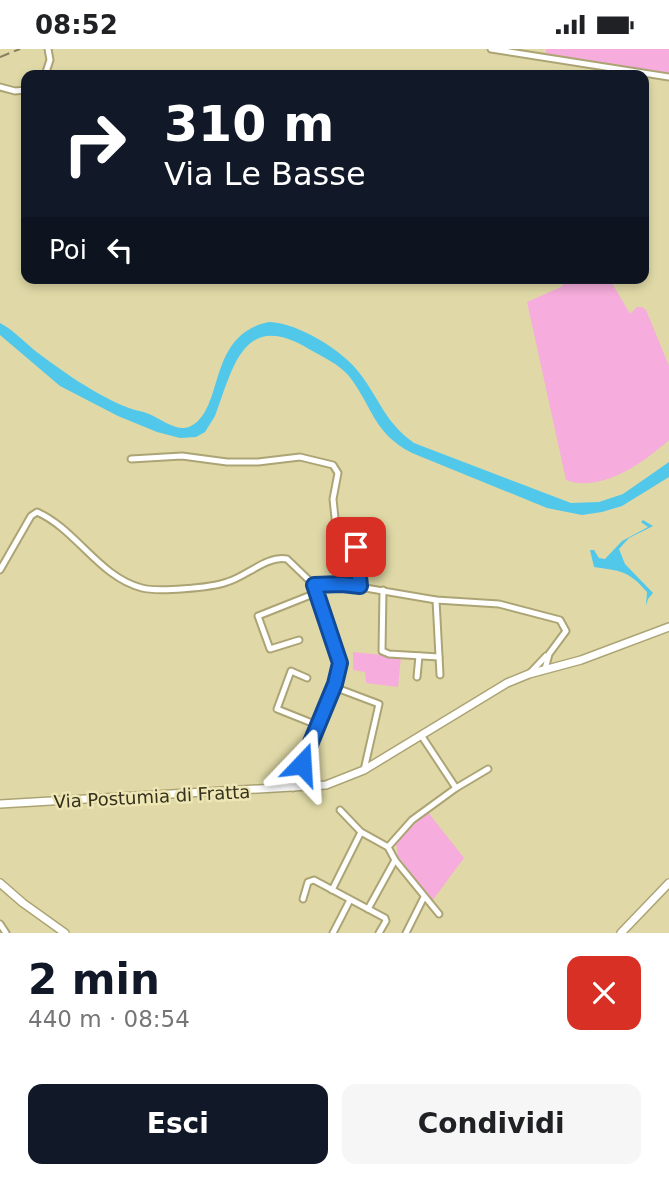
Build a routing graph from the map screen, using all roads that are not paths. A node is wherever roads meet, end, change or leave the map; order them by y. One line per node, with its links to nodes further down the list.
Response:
1 (48, 49): 3 (street)
2 (491, 49): 4 (street)
3 (47, 70)
4 (624, 70)
5 (649, 74): 6 (street)
6 (669, 77)
7 (0, 87): 8 (street)
8 (21, 90)
9 (131, 459): 12 (street)
10 (356, 547): 14 (street)
11 (0, 569): 13 (street)
12 (342, 584): 13 (street); 14 (street)
13 (314, 585): 16 (street)
14 (360, 586): 15 (street)
15 (383, 590): 17 (street); 21 (street)
16 (316, 593): 19 (street); 28 (street)
17 (436, 600): 20 (street); 22 (street)
18 (669, 627): 23 (main road, Via Postumia di Fratta)
19 (299, 640)
20 (549, 654): 23 (street); 24 (street)
21 (419, 656): 22 (street); 26 (street)
22 (439, 657): 25 (street)
23 (545, 669): 24 (main road, Via Postumia di Fratta)
24 (530, 674): 30 (main road, Via Postumia di Fratta)
25 (440, 675)
26 (417, 677)
27 (307, 678): 29 (street)
28 (334, 687): 29 (street); 31 (street)
29 (317, 725): 33 (street)
30 (421, 734): 31 (main road, Via Postumia di Fratta); 34 (street)
31 (364, 769): 33 (main road, Via Postumia di Fratta)
32 (488, 769): 34 (street)
33 (293, 788): 35 (main road, Via Postumia di Fratta)
34 (456, 788): 38 (street)
35 (0, 806)
36 (340, 810): 37 (street)
37 (361, 832): 38 (street); 42 (street)
38 (388, 847): 39 (street)
39 (394, 860): 43 (street); 46 (street)
40 (669, 883): 54 (main road)
41 (0, 884): 50 (main road)
42 (332, 890): 44 (street); 45 (street)
43 (424, 897): 47 (street); 53 (street)
44 (303, 899)
45 (350, 900): 46 (street); 51 (street)
46 (368, 909): 52 (street)
47 (439, 914)
48 (0, 924): 49 (street)
49 (6, 933)
50 (65, 933)
51 (333, 933)
52 (379, 933)
53 (406, 933)
54 (621, 933)

